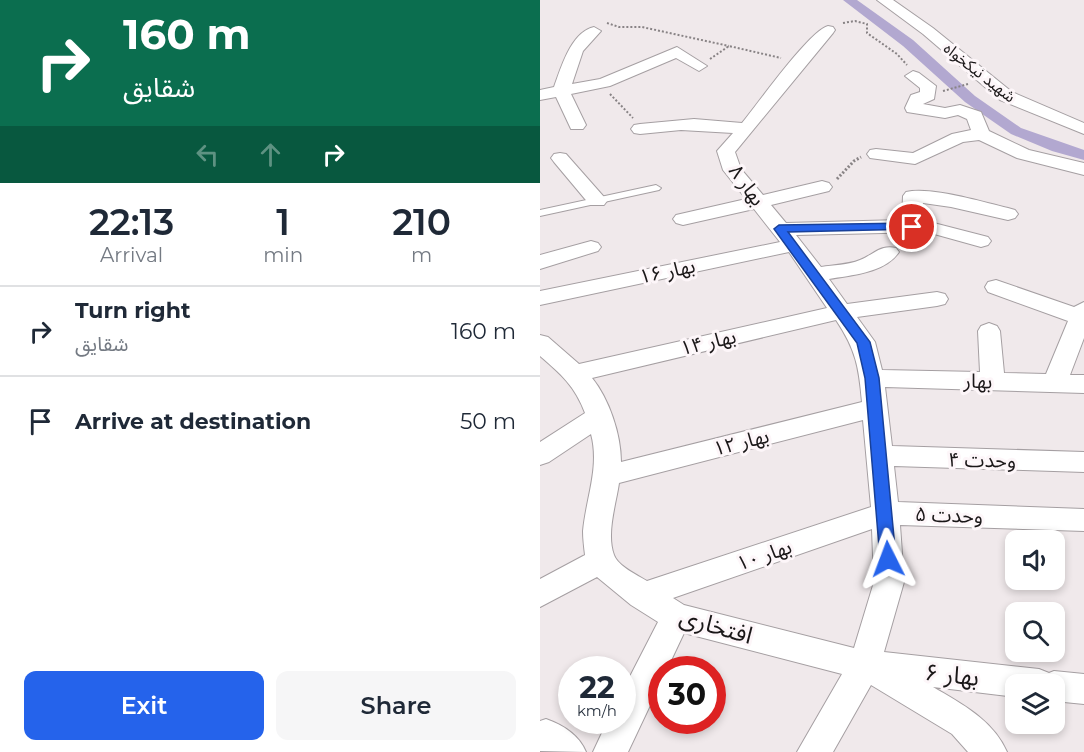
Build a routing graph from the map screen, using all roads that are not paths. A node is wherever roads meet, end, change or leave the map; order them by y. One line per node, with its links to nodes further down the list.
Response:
1 (884, 0): 11 (street, شهید نیکخواه)
2 (828, 30): 10 (street, بهار ۸)
3 (594, 31): 6 (street)
4 (699, 66): 6 (street)
5 (913, 76): 12 (street)
6 (561, 91): 7 (street); 8 (street)
7 (540, 95)
8 (577, 124)
9 (640, 129): 10 (street)
10 (747, 129): 19 (street, بهار ۸)
11 (1084, 129)
12 (981, 134): 13 (street); 15 (street)
13 (876, 154)
14 (560, 158): 18 (street)
15 (1084, 170)
16 (822, 187): 19 (street)
17 (656, 188): 18 (lane)
18 (597, 201): 20 (lane)
19 (759, 203): 22 (street); 24 (street, بهار ۸)
20 (540, 213)
21 (1008, 214): 23 (street)
22 (683, 219)
23 (912, 227): 24 (street, بهار ۱۶); 25 (street, بهار ۱۶)
24 (787, 237): 29 (street, بهار ۸); 31 (street, بهار ۱۶)
25 (981, 241)
26 (591, 248): 28 (street)
27 (890, 252): 29 (street)
28 (540, 262)
29 (815, 274): 33 (street, بهار ۸)
30 (996, 287): 34 (street)
31 (540, 298)
32 (937, 299): 33 (street, بهار ۱۴)
33 (841, 312): 37 (street, بهار ۱۴); 38 (street, بهار ۸)
34 (1083, 313): 40 (street)
35 (989, 331): 39 (street)
36 (540, 343): 37 (street)
37 (575, 373): 43 (street)
38 (872, 378): 39 (street, بهار); 42 (street, بهار ۸)
39 (993, 381): 40 (street, بهار)
40 (1055, 383): 41 (street, بهار)
41 (1084, 384)
42 (875, 408): 45 (street, بهار ۸); 47 (street, بهار ۱۲)
43 (599, 416): 44 (street); 47 (street)
44 (540, 455)
45 (879, 456): 46 (street, وحدت ۴); 48 (street, بهار ۸)
46 (1084, 462)
47 (607, 476): 50 (street)
48 (885, 513): 49 (street, وحدت ۵); 52 (street, بهار ۱۰); 54 (street, بهار ۸)
49 (1084, 520)
50 (600, 561): 51 (street); 52 (street, افتخاری)
51 (540, 594)
52 (642, 596): 53 (street, افتخاری)
53 (676, 617): 54 (street, افتخاری); 59 (street)
54 (865, 665): 55 (street, بهار ۶); 58 (street, افتخاری); 60 (street, بهار ۸)
55 (1005, 680)
56 (1065, 687): 57 (street)
57 (1084, 689)
58 (981, 749)
59 (610, 752)
60 (814, 752)

